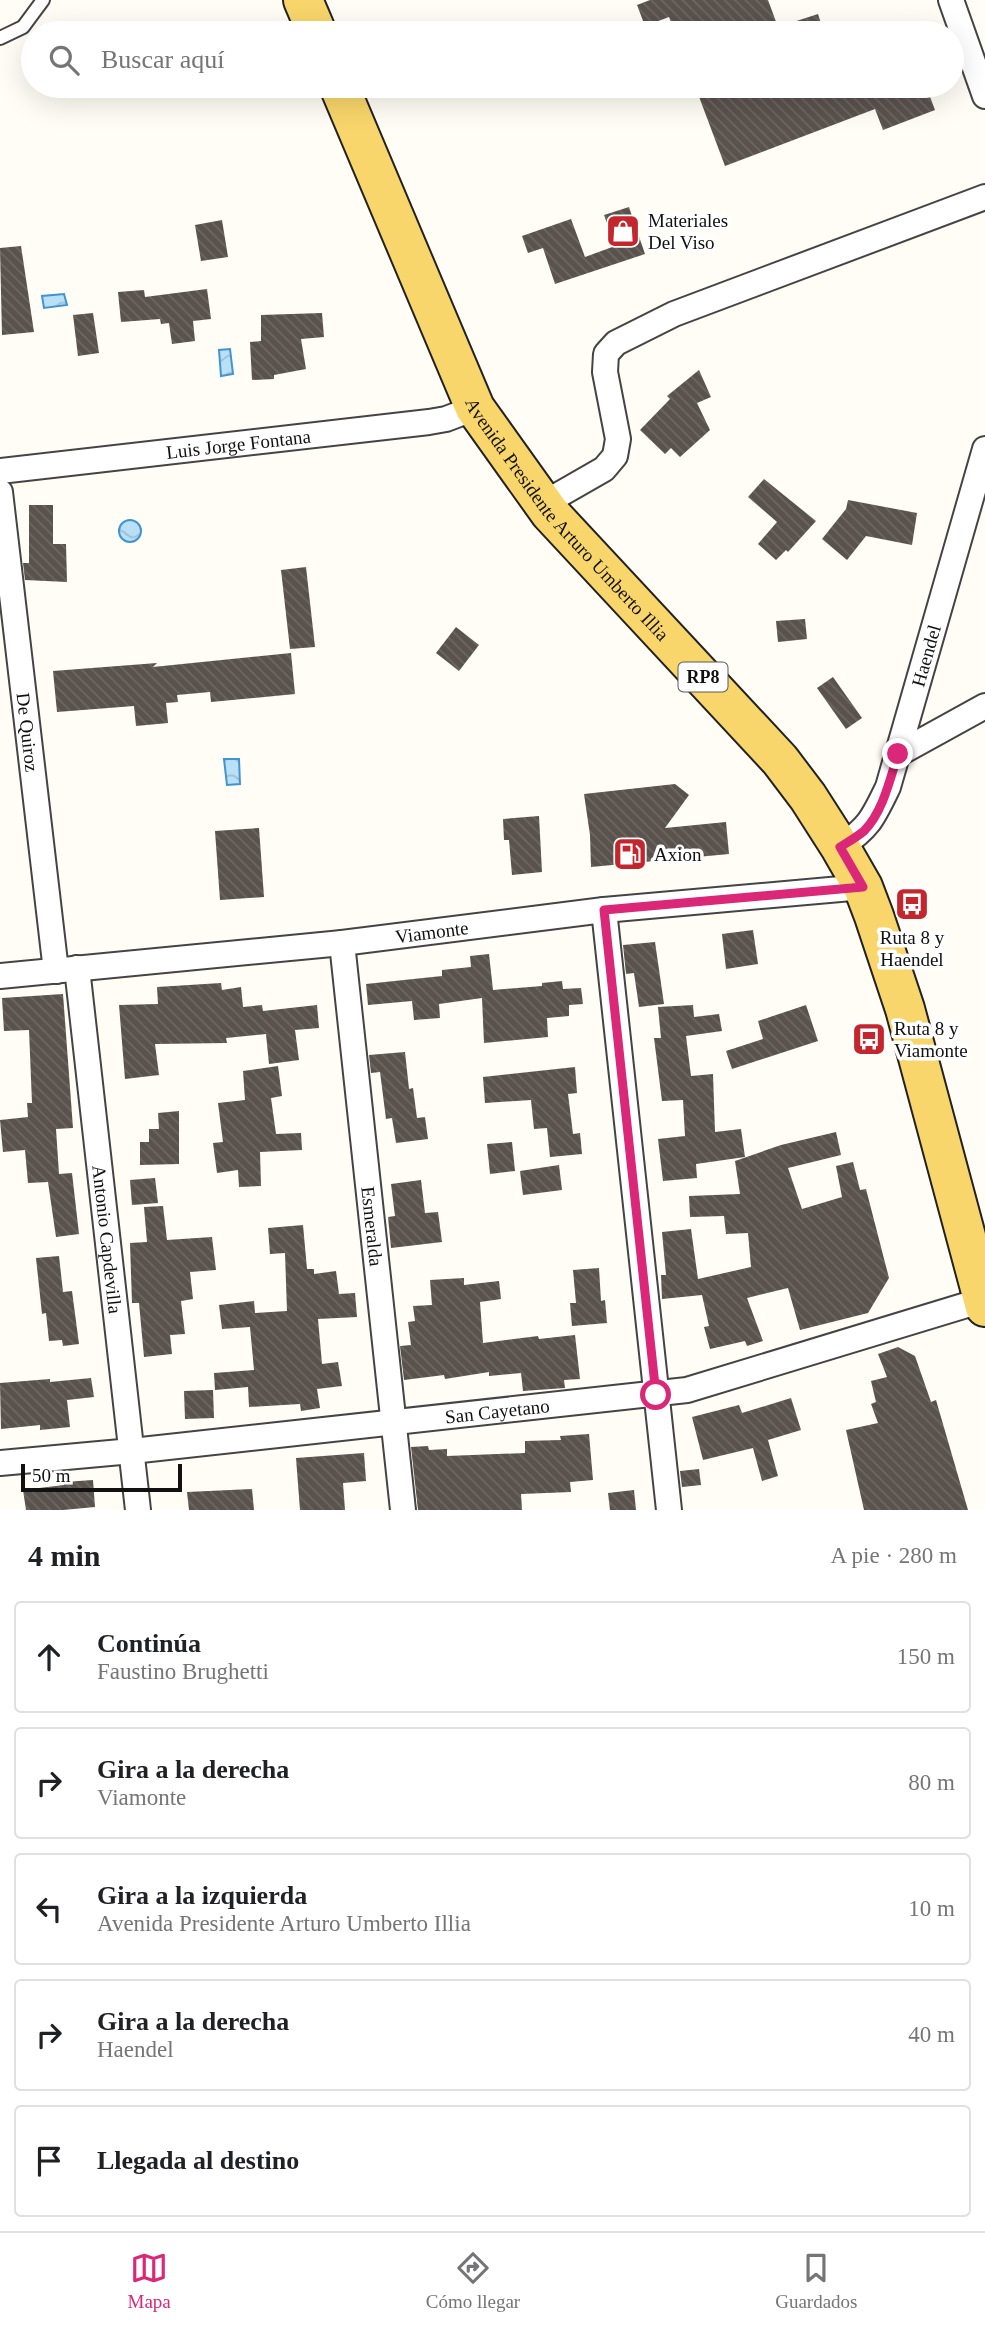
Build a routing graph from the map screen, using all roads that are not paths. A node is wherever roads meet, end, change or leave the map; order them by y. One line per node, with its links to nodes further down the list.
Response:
1 (43, 0): 4 (lane)
2 (303, 0): 5 (main road)
3 (950, 0): 6 (street)
4 (27, 21)
5 (312, 21)
6 (958, 21)
7 (21, 28): 8 (lane)
8 (0, 38)
9 (964, 38): 10 (street)
10 (985, 96)
11 (344, 98): 13 (main road, Avenida Presidente Arturo Umberto Illia / RP8)
12 (985, 197): 17 (street)
13 (475, 408): 15 (street, Luis Jorge Fontana); 17 (main road, Avenida Presidente Arturo Umberto Illia / RP8)
14 (984, 455): 19 (street, Haendel)
15 (0, 471)
16 (0, 492): 24 (street, De Quiroz)
17 (543, 504): 20 (main road, Avenida Presidente Arturo Umberto Illia / RP8)
18 (985, 706): 19 (street)
19 (898, 754): 20 (street, Haendel)
20 (840, 847): 21 (main road, Avenida Presidente Arturo Umberto Illia / RP8)
21 (863, 887): 22 (street, Viamonte); 26 (main road, Avenida Presidente Arturo Umberto Illia / RP8)
22 (604, 910): 23 (street, Viamonte); 27 (street)
23 (342, 943): 24 (street, Viamonte); 28 (street, Esmeralda)
24 (67, 969): 25 (street, Viamonte); 29 (street, Antonio Capdevilla)
25 (0, 976)
26 (984, 1304): 27 (street, San Cayetano)
27 (656, 1395): 28 (street, San Cayetano); 33 (street)
28 (395, 1423): 29 (street, San Cayetano); 32 (street, Esmeralda)
29 (132, 1451): 30 (street, San Cayetano); 31 (street, Antonio Capdevilla)
30 (0, 1463)
31 (138, 1510)
32 (403, 1510)
33 (669, 1510)

